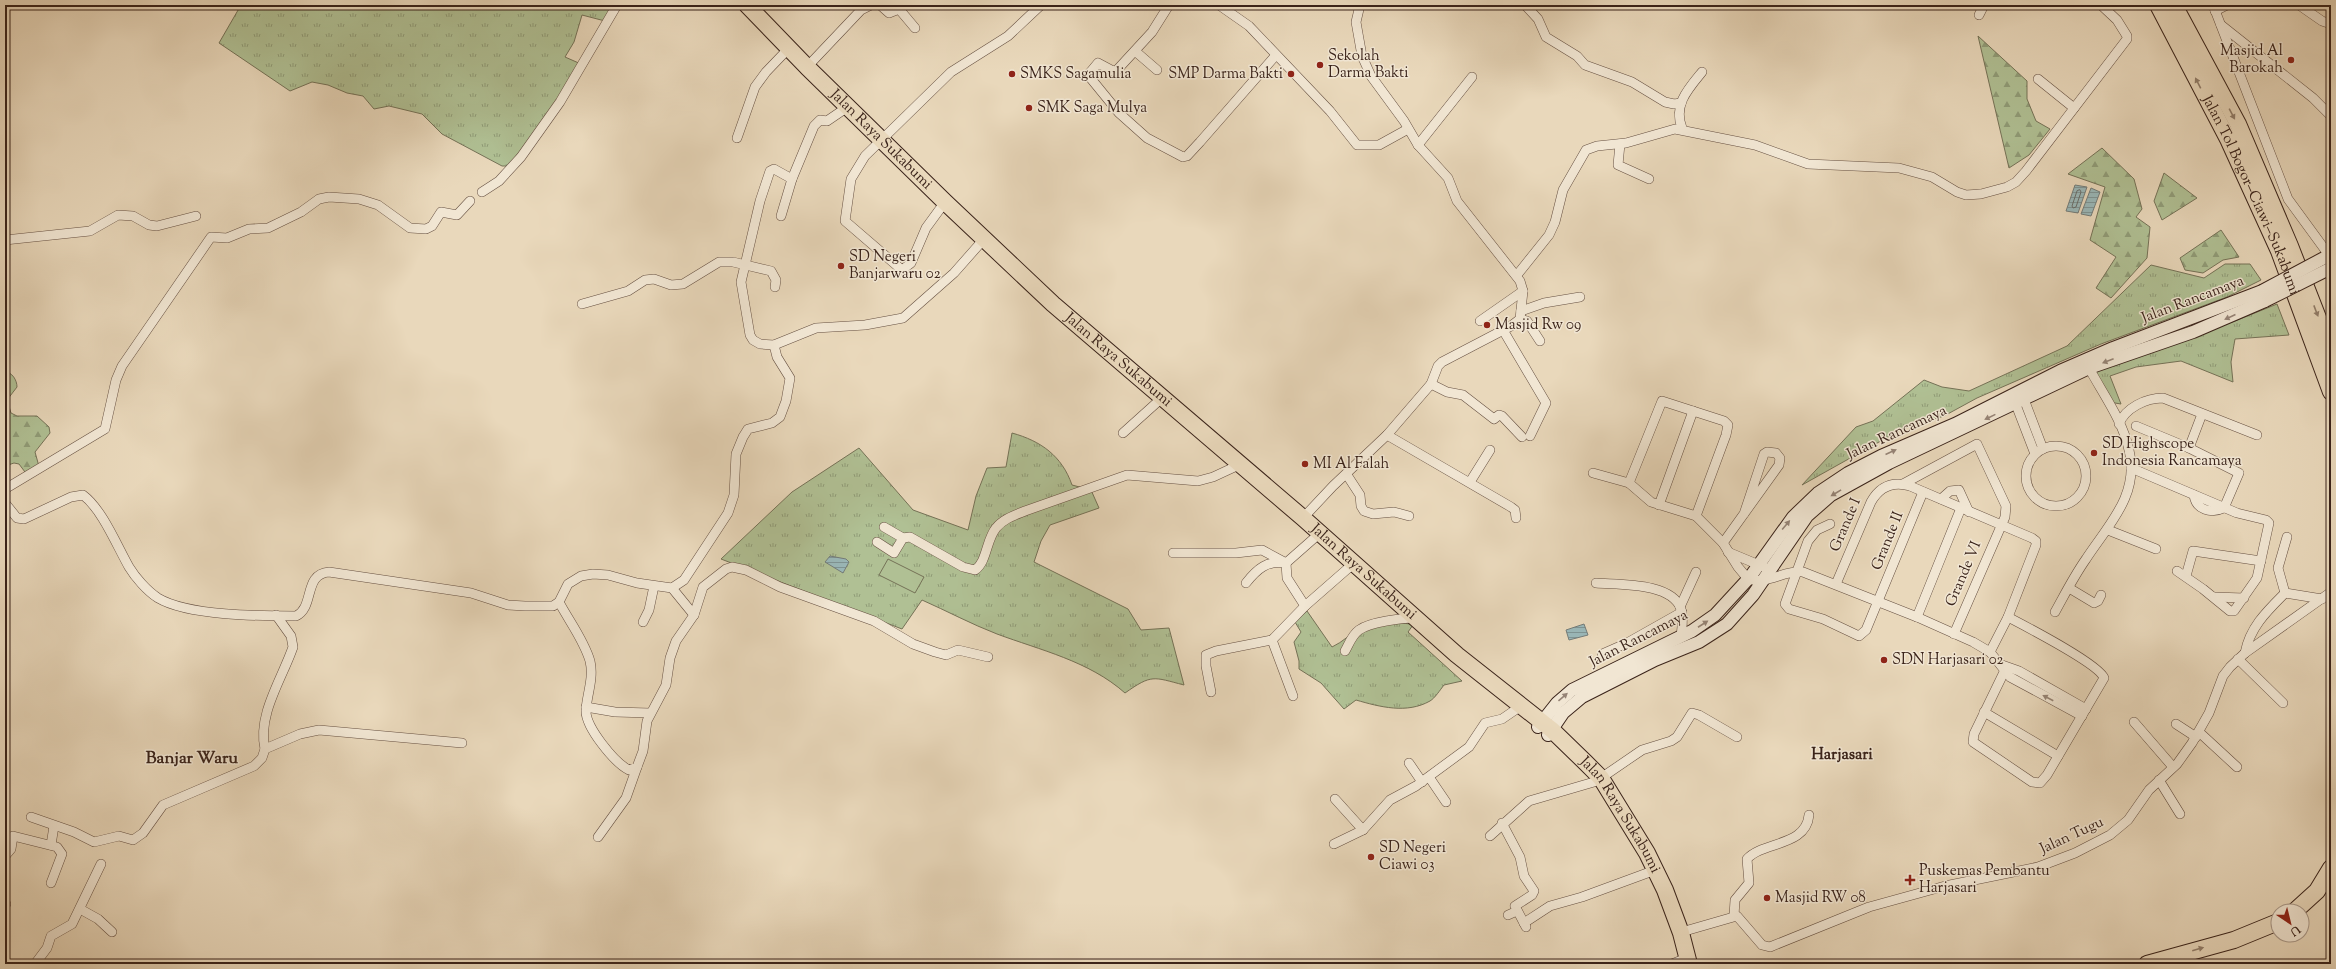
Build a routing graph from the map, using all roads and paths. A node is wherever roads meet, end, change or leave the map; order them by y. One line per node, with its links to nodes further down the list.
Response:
1 (617, 5): 41 (street)
2 (748, 5): 21 (highway, Jalan Raya Sukabumi)
3 (872, 5): 24 (street)
4 (880, 5): 20 (street)
5 (1041, 5): 36 (street)
6 (1169, 5): 22 (street)
7 (1219, 5): 23 (street)
8 (1360, 5): 34 (street)
9 (1524, 5): 29 (street)
10 (1984, 5): 17 (street)
11 (2101, 5): 31 (street)
12 (2158, 5): 59 (highway, Jalan Tol Bogor–Ciawi–Sukabumi, one-way to 12)
13 (2174, 5): 59 (highway, Jalan Tol Bogor–Ciawi–Sukabumi, one-way to 59)
14 (2227, 5): 16 (street)
15 (2299, 5): 18 (street)
16 (2214, 8): 19 (street)
17 (1979, 16)
18 (2331, 24)
19 (2221, 26): 32 (street); 48 (street)
20 (915, 28)
21 (788, 48): 24 (highway, Jalan Raya Sukabumi); 35 (street)
22 (1135, 52): 23 (street); 25 (street)
23 (1276, 55): 34 (street)
24 (807, 67): 30 (highway, Jalan Raya Sukabumi)
25 (1157, 70)
26 (1702, 72): 29 (street)
27 (1472, 77): 38 (street)
28 (2038, 79): 31 (street)
29 (1681, 102): 33 (street)
30 (849, 106): 36 (highway, Jalan Raya Sukabumi); 39 (street)
31 (2074, 108): 33 (street)
32 (2331, 116)
33 (1682, 128): 37 (street)
34 (1408, 129): 38 (street)
35 (737, 138)
36 (882, 138): 43 (highway, Jalan Raya Sukabumi); 43 (street)
37 (1620, 144): 40 (street); 50 (street)
38 (1418, 145): 50 (street)
39 (792, 179): 45 (street); 49 (street)
40 (1649, 179)
41 (482, 192)
42 (470, 201): 86 (street)
43 (945, 202): 46 (highway, Jalan Raya Sukabumi)
44 (196, 216): 47 (street)
45 (781, 216)
46 (984, 239): 61 (street); 66 (highway, Jalan Raya Sukabumi)
47 (5, 240)
48 (2328, 260): 53 (street, Jalan Rancamaya, bridge)
49 (746, 264): 51 (street); 55 (street); 61 (street)
50 (1516, 275): 52 (street)
51 (776, 287)
52 (1523, 291): 56 (street); 57 (street)
53 (2264, 296): 63 (street, Jalan Rancamaya, one-way to 63); 67 (street, Jalan Rancamaya)
54 (1580, 297): 56 (street)
55 (582, 304)
56 (1521, 315): 58 (street); 60 (street)
57 (1480, 321)
58 (1503, 330): 64 (street); 64 (street)
59 (2318, 335): 62 (highway, Jalan Tol Bogor–Ciawi–Sukabumi)
60 (1540, 341)
61 (774, 345): 125 (street)
62 (2325, 354): 65 (highway, Jalan Tol Bogor–Ciawi–Sukabumi)
63 (2089, 368): 67 (street, Jalan Rancamaya); 70 (street)
64 (1431, 384): 73 (street)
65 (2331, 392)
66 (1163, 397): 72 (street); 79 (highway, Jalan Raya Sukabumi)
67 (2018, 397): 78 (street); 112 (street, Jalan Rancamaya, one-way to 67); 117 (street, Jalan Rancamaya, one-way to 117)
68 (1693, 411): 84 (street); 90 (street); 95 (street)
69 (2202, 414): 70 (street); 74 (street); 76 (street)
70 (2119, 424): 80 (street)
71 (2136, 426): 76 (street)
72 (1123, 433)
73 (1387, 435): 82 (street); 83 (street)
74 (2257, 435)
75 (1977, 444): 85 (street, Grande I); 99 (street, Grande VI)
76 (2189, 448): 91 (street)
77 (1490, 450): 83 (street)
78 (2039, 452): 78 (street)
79 (1241, 464): 96 (highway, Jalan Raya Sukabumi); 104 (street)
80 (2131, 468): 91 (street); 101 (street)
81 (1592, 473): 84 (street)
82 (1347, 475): 94 (street); 96 (street)
83 (1470, 482): 97 (street)
84 (1629, 483): 90 (street)
85 (1904, 484): 87 (street); 123 (street, Grande I)
86 (5, 489)
87 (1923, 492): 88 (street); 133 (street, Grande II)
88 (1941, 499): 92 (street); 92 (street)
89 (5, 503): 137 (street)
90 (1659, 505): 95 (street)
91 (2224, 508): 110 (street)
92 (1965, 510): 99 (street); 139 (street)
93 (1744, 514): 93 (street); 106 (street)
94 (1409, 516)
95 (1696, 516): 106 (street)
96 (1303, 518): 102 (highway, Jalan Raya Sukabumi)
97 (1516, 518)
98 (1830, 524): 116 (street)
99 (2000, 525): 140 (street); 143 (street, Grande VI)
100 (884, 527): 104 (street)
101 (2108, 530): 107 (street); 126 (street)
102 (1320, 533): 111 (street); 113 (highway, Jalan Raya Sukabumi)
103 (2287, 537): 127 (street)
104 (903, 538): 105 (street)
105 (876, 542)
106 (1723, 543): 108 (street)
107 (2156, 549)
108 (1728, 552): 112 (street); 119 (street)
109 (1174, 553): 111 (street)
110 (2261, 561): 118 (street); 131 (street)
111 (1286, 563): 121 (street); 134 (street)
112 (1760, 563): 117 (street); 119 (street, Jalan Rancamaya)
113 (1353, 564): 134 (street); 141 (highway, Jalan Raya Sukabumi)
114 (2177, 571): 118 (street)
115 (1696, 572): 135 (street)
116 (1796, 572): 117 (street); 123 (street); 133 (street, Grande II)
117 (1774, 574): 120 (street, Jalan Rancamaya)
118 (2186, 576): 130 (street)
119 (1748, 579): 120 (street); 144 (street, Jalan Rancamaya, one-way to 119)
120 (1763, 582): 164 (street, Jalan Rancamaya)
121 (1246, 583)
122 (1596, 583): 135 (street)
123 (1836, 584): 133 (street)
124 (654, 586): 125 (street); 132 (street); 142 (street)
125 (672, 588): 138 (street)
126 (2069, 588): 128 (street); 136 (street)
127 (2285, 593): 129 (street); 148 (street)
128 (2101, 595)
129 (2326, 596): 148 (street, Jalan Tugu)
130 (2214, 598): 131 (street); 131 (street)
131 (2244, 598)
132 (558, 602): 137 (street); 157 (street)
133 (1878, 602): 139 (street)
134 (1305, 606): 145 (street)
135 (1681, 609): 144 (street); 149 (street)
136 (2055, 612)
137 (276, 615): 168 (street)
138 (694, 615): 150 (street); 161 (street)
139 (1917, 617): 143 (street)
140 (2008, 617): 147 (street); 160 (street)
141 (1415, 618): 146 (street); 155 (highway, Jalan Raya Sukabumi)
142 (643, 622)
143 (1954, 634): 147 (street)
144 (1681, 636): 164 (street, Jalan Rancamaya, one-way to 144)
145 (1272, 640): 153 (street); 154 (street)
146 (1345, 651)
147 (1990, 652): 152 (street)
148 (2245, 652): 151 (street, Jalan Tugu)
149 (1602, 654)
150 (988, 656)
151 (2238, 659): 156 (street); 165 (street, Jalan Tugu)
152 (2004, 667): 159 (street); 160 (street)
153 (1211, 692)
154 (1293, 696)
155 (1507, 696): 158 (highway, Jalan Raya Sukabumi); 164 (highway, Jalan Raya Sukabumi)
156 (2283, 702)
157 (586, 707): 161 (street); 171 (street)
158 (1518, 708): 164 (highway, Jalan Raya Sukabumi); 174 (street)
159 (1984, 712): 169 (street); 169 (street)
160 (2084, 712): 169 (street)
161 (650, 714): 171 (street)
162 (2134, 722): 173 (street)
163 (2176, 724): 165 (street)
164 (1545, 728): 175 (highway, Jalan Raya Sukabumi)
165 (2198, 735): 172 (street); 173 (street, Jalan Tugu)
166 (1736, 737): 175 (street)
167 (462, 743): 168 (street)
168 (265, 749): 183 (street)
169 (2058, 756)
170 (1409, 763): 174 (street)
171 (637, 767): 187 (street)
172 (2238, 767)
173 (2173, 768): 176 (street, Jalan Tugu)
174 (1425, 780): 178 (street); 184 (street)
175 (1597, 780): 182 (street); 193 (highway, Jalan Raya Sukabumi); 202 (highway, Jalan Raya Sukabumi)
176 (2159, 780): 179 (street); 199 (street, Jalan Tugu)
177 (1335, 799): 184 (street)
178 (1446, 802)
179 (2180, 814)
180 (1809, 815): 199 (street)
181 (31, 817): 183 (street)
182 (1502, 824): 186 (street); 197 (street)
183 (54, 826): 189 (street)
184 (1363, 830): 188 (street)
185 (9, 836): 189 (street); 190 (street)
186 (1490, 836)
187 (598, 837)
188 (1334, 844)
189 (51, 845): 194 (street)
190 (5, 856)
191 (101, 864): 196 (street)
192 (2331, 868): 195 (highway)
193 (1650, 872): 197 (street); 202 (highway, Jalan Raya Sukabumi)
194 (50, 883)
195 (2304, 903)
196 (80, 909): 201 (street); 204 (street)
197 (1517, 911): 198 (street)
198 (1508, 915)
199 (1734, 916): 202 (street)
200 (2270, 926): 205 (highway, one-way to 200)
201 (112, 932)
202 (1678, 934): 203 (highway, Jalan Raya Sukabumi)
203 (1682, 962)
204 (35, 964)
205 (2147, 964)

